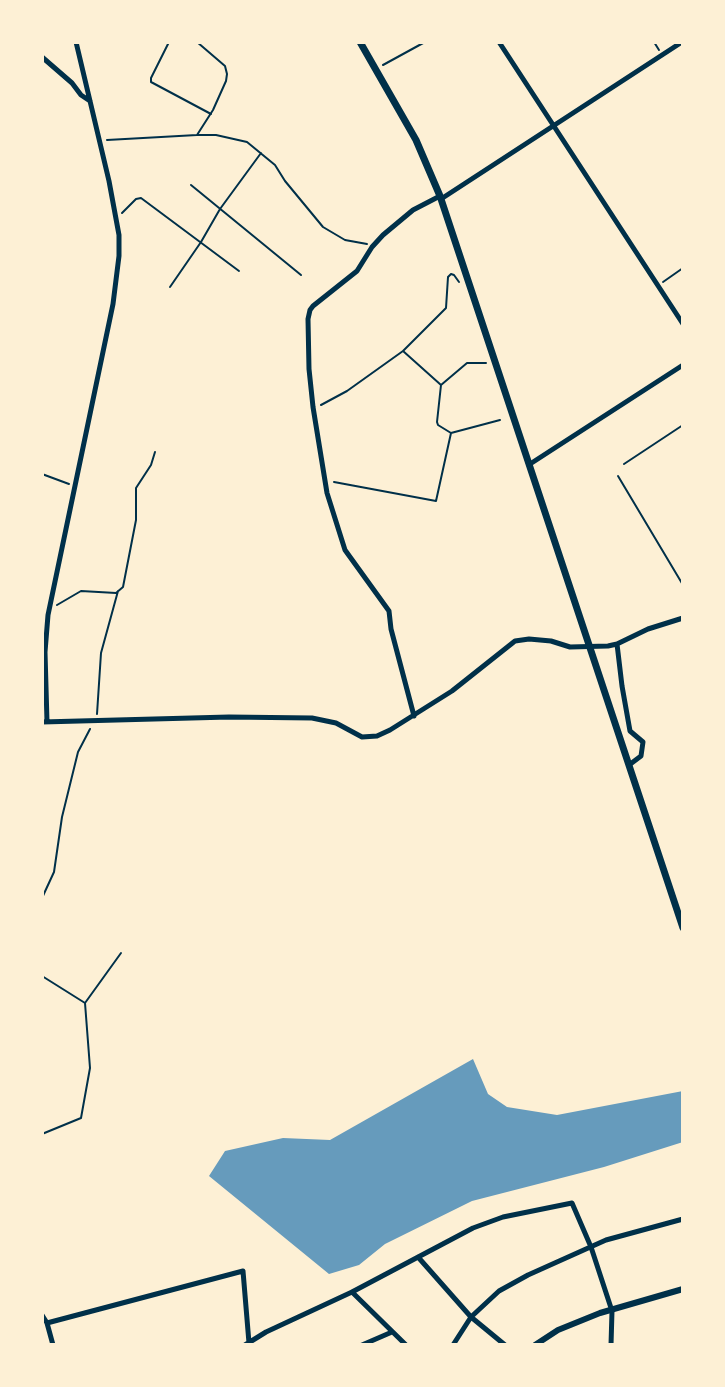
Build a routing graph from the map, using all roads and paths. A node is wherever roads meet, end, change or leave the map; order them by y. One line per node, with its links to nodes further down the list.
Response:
1 (76, 42): 10 (street)
2 (169, 42): 11 (path)
3 (197, 42): 11 (path)
4 (360, 42): 9 (main road)
5 (425, 42): 9 (path)
6 (498, 42): 12 (street)
7 (682, 42): 12 (street)
8 (42, 57): 10 (street)
9 (376, 69): 17 (main road)
10 (90, 102): 14 (street)
11 (211, 114): 13 (path)
12 (552, 125): 17 (street); 26 (street)
13 (197, 135): 14 (path); 15 (path)
14 (100, 141): 19 (street)
15 (261, 153): 18 (path); 21 (path)
16 (191, 185): 18 (path)
17 (441, 197): 21 (street); 30 (main road)
18 (220, 209): 20 (path); 24 (path)
19 (116, 218): 20 (path); 43 (street)
20 (201, 242): 23 (path); 27 (path)
21 (372, 247): 33 (street)
22 (683, 268): 26 (path)
23 (238, 271)
24 (301, 275)
25 (460, 283): 29 (path)
26 (657, 285): 28 (street)
27 (170, 287)
28 (683, 324)
29 (403, 351): 32 (path); 33 (path)
30 (496, 363): 32 (path); 38 (main road)
31 (683, 364): 38 (street)
32 (441, 385): 36 (path)
33 (313, 407): 42 (street)
34 (500, 420): 36 (path)
35 (683, 425): 39 (path)
36 (451, 433): 42 (path)
37 (155, 452): 45 (path)
38 (530, 464): 52 (main road)
39 (624, 464)
40 (42, 474): 43 (path)
41 (618, 476): 44 (path)
42 (325, 481): 49 (street)
43 (75, 486): 46 (street)
44 (683, 585)
45 (118, 591): 46 (path); 50 (path)
46 (50, 605): 51 (street)
47 (683, 618): 48 (street)
48 (617, 644): 49 (street); 52 (street)
49 (414, 716): 50 (street)
50 (95, 720): 51 (street); 53 (path)
51 (44, 722)
52 (629, 765): 54 (main road)
53 (42, 898)
54 (683, 928)
55 (121, 953): 57 (path)
56 (42, 976): 57 (path)
57 (85, 1004): 58 (path)
58 (42, 1134)
59 (683, 1220): 60 (street)
60 (591, 1247): 61 (street); 64 (street); 66 (street)
61 (418, 1257): 63 (street); 66 (street)
62 (683, 1289): 64 (street)
63 (352, 1292): 68 (street); 69 (street)
64 (612, 1311): 75 (street); 76 (street)
65 (42, 1315): 67 (street)
66 (471, 1317): 73 (street); 74 (street)
67 (47, 1323): 69 (street); 70 (street)
68 (392, 1332): 71 (street); 72 (street)
69 (247, 1344)
70 (53, 1345)
71 (362, 1345)
72 (406, 1345)
73 (453, 1345)
74 (505, 1345)
75 (535, 1345)
76 (611, 1345)

